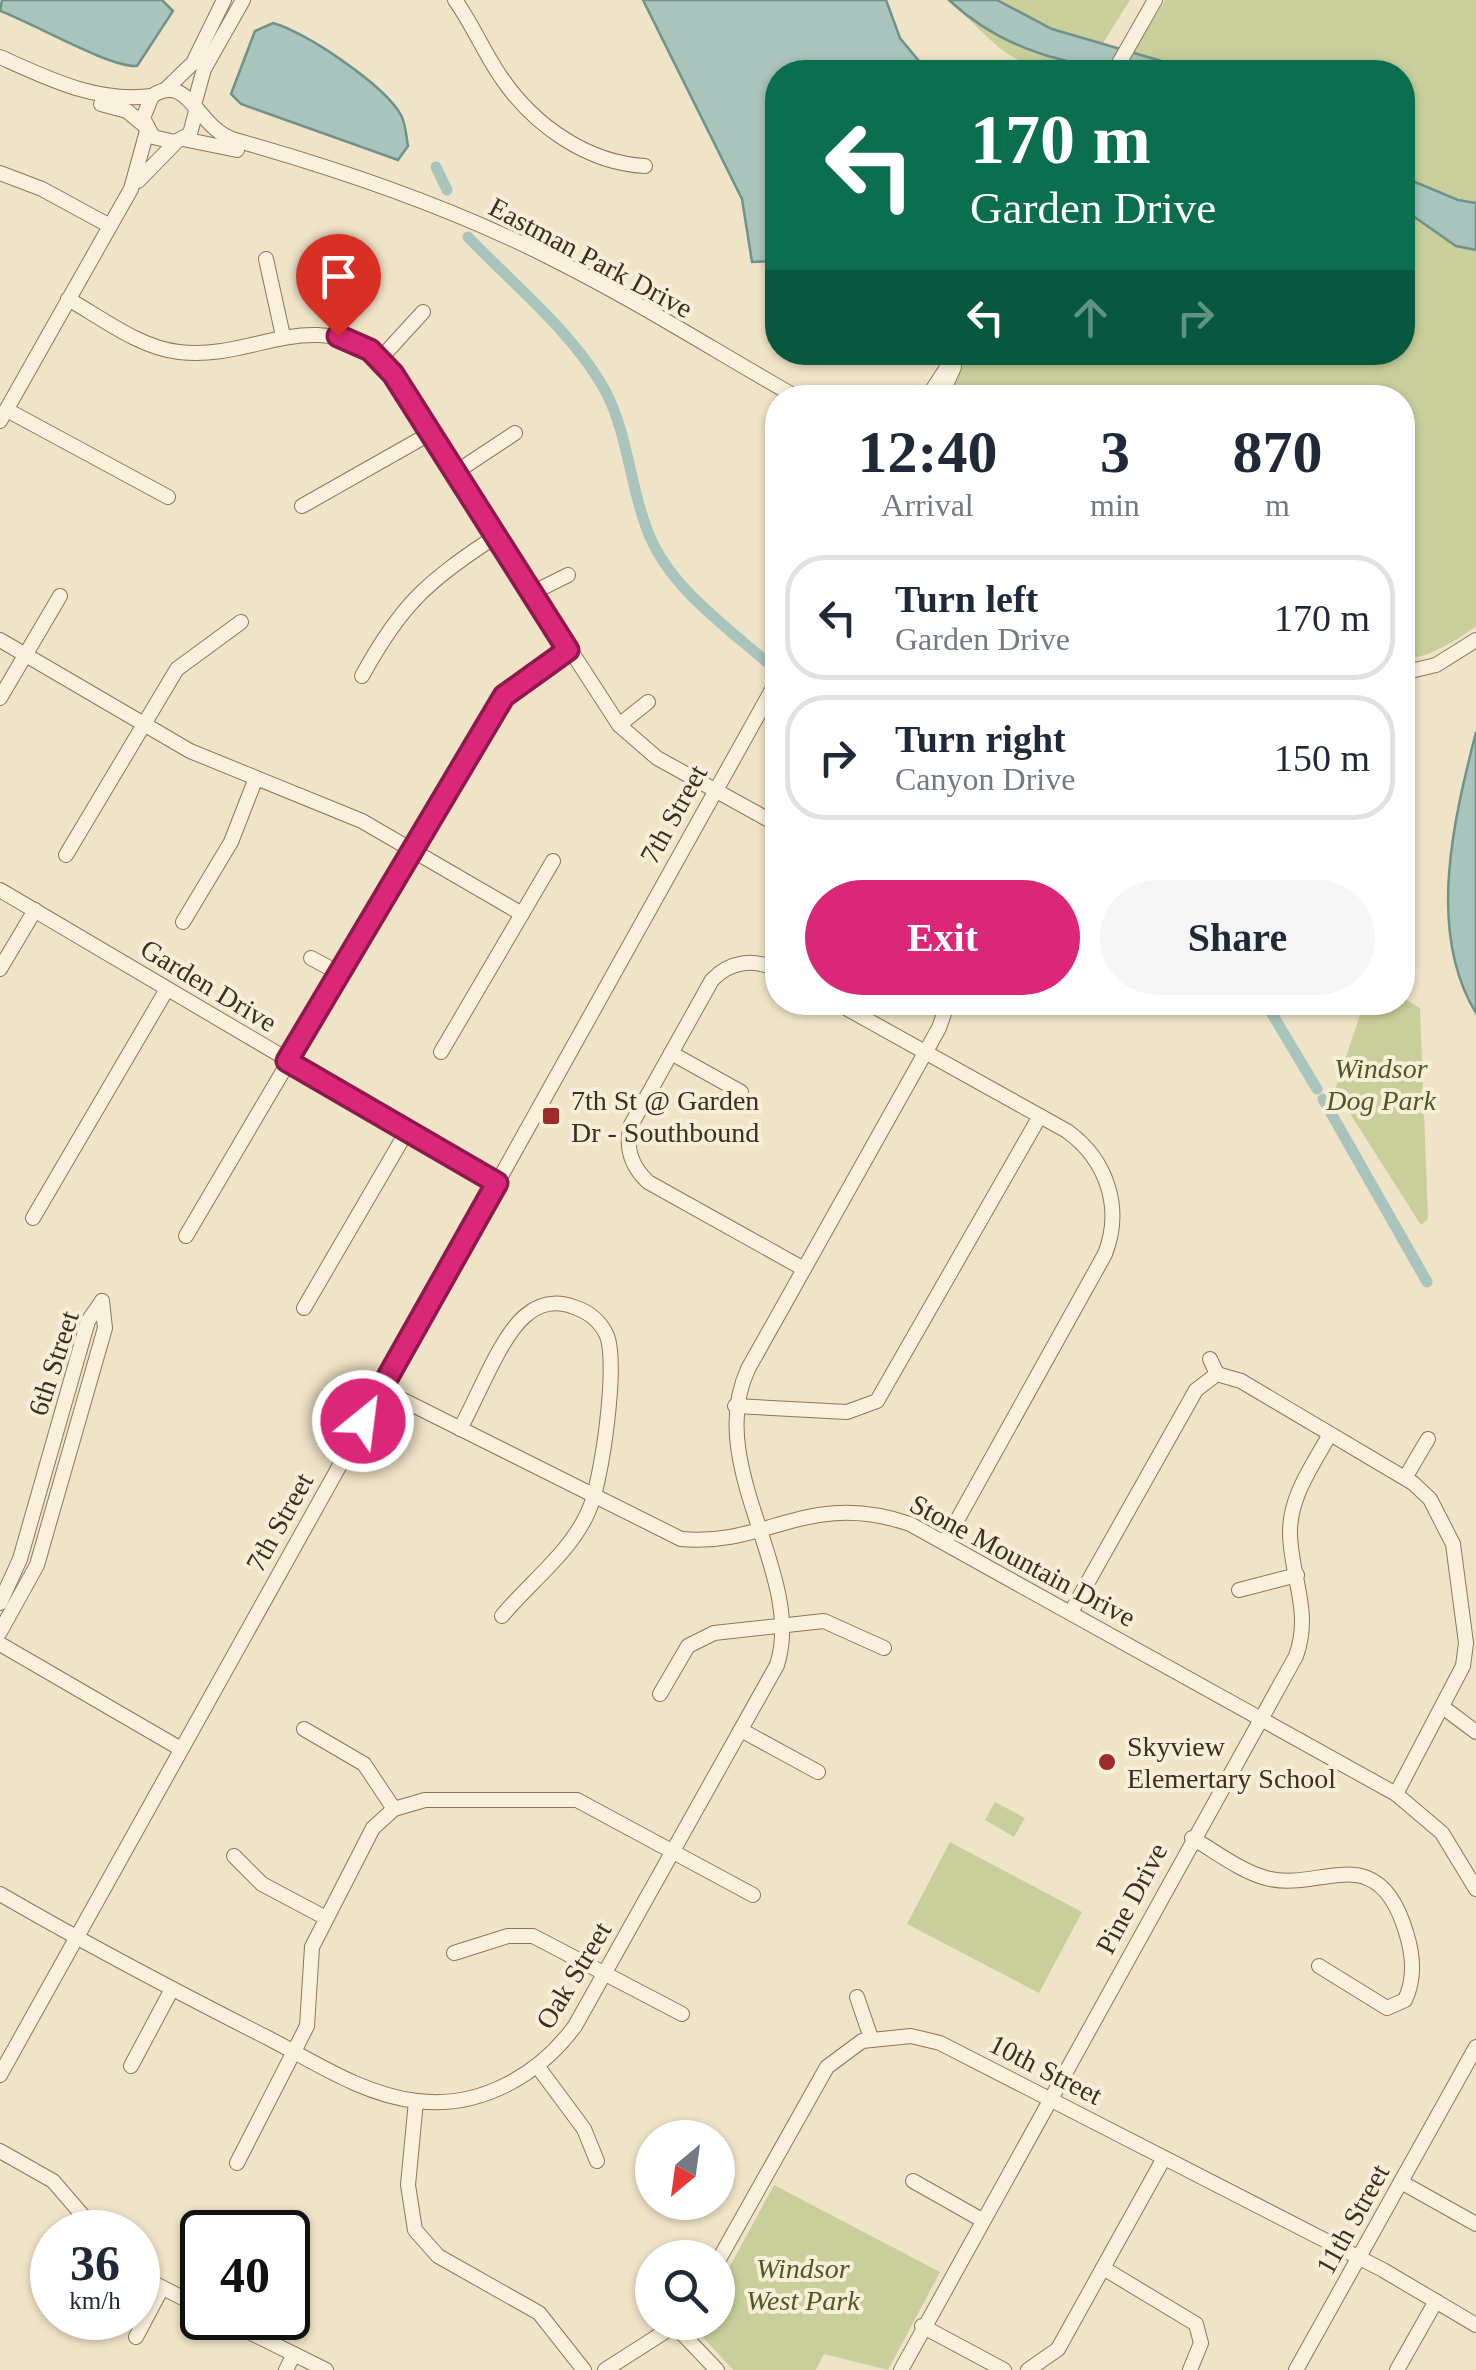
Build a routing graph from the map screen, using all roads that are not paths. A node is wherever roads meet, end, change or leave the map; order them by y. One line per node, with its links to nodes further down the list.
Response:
1 (224, 0): 8 (street)
2 (243, 0): 9 (street)
3 (455, 0): 13 (street)
4 (1155, 0): 6 (street)
5 (0, 58): 7 (street)
6 (1121, 60)
7 (67, 86): 8 (street); 10 (street)
8 (158, 93): 9 (street); 10 (street)
9 (195, 108): 11 (street); 12 (street, Eastman Park Drive)
10 (146, 128): 11 (street); 15 (street)
11 (179, 141): 12 (street, Eastman Park Drive); 15 (street)
12 (296, 160): 22 (street, Eastman Park Drive)
13 (645, 166)
14 (0, 173): 16 (street)
15 (130, 189): 16 (street)
16 (110, 226): 18 (street)
17 (266, 259): 20 (street)
18 (68, 299): 20 (street); 23 (street)
19 (424, 312): 21 (street)
20 (283, 336): 21 (street)
21 (381, 358): 24 (street)
22 (775, 385)
23 (3, 416): 27 (street)
24 (431, 433): 26 (street); 28 (street)
25 (515, 434): 26 (street)
26 (456, 472): 29 (street)
27 (168, 497)
28 (302, 506)
29 (496, 536): 31 (street); 39 (street)
30 (568, 574): 31 (street)
31 (532, 594): 36 (street)
32 (60, 596): 37 (street)
33 (242, 622): 43 (street)
34 (0, 640): 37 (street)
35 (1476, 640): 38 (street)
36 (568, 650): 44 (street); 48 (street)
37 (26, 655): 40 (street); 43 (street)
38 (1415, 670)
39 (362, 676)
40 (0, 698)
41 (765, 701): 46 (street, 7th Street)
42 (648, 702): 44 (street)
43 (143, 724): 45 (street); 49 (street)
44 (619, 726): 46 (street)
45 (256, 778): 48 (street); 54 (street)
46 (715, 789): 47 (street); 69 (street, 7th Street)
47 (765, 818)
48 (412, 849): 53 (street); 58 (street)
49 (66, 856)
50 (553, 861): 53 (street)
51 (0, 890): 52 (street, Garden Drive)
52 (34, 910): 57 (street); 59 (street, Garden Drive)
53 (522, 914): 62 (street)
54 (184, 922)
55 (311, 958): 58 (street)
56 (765, 967): 64 (street)
57 (0, 969)
58 (339, 973): 65 (street)
59 (167, 989): 65 (street, Garden Drive); 70 (street)
60 (858, 1015): 63 (street)
61 (942, 1015): 63 (street)
62 (441, 1052)
63 (924, 1052): 67 (street); 72 (street)
64 (671, 1053): 66 (street); 72 (street)
65 (287, 1061): 68 (street, Garden Drive); 71 (street)
66 (741, 1092)
67 (1040, 1116): 77 (street); 84 (street)
68 (407, 1131): 69 (street, Garden Drive); 73 (street)
69 (497, 1183): 76 (street, 7th Street)
70 (33, 1218)
71 (186, 1236)
72 (804, 1268): 77 (street)
73 (304, 1308)
74 (1210, 1358): 75 (street)
75 (1217, 1374): 79 (street); 88 (street)
76 (381, 1389): 78 (street, Stone Mountain Drive); 100 (street, 7th Street)
77 (736, 1406): 83 (street, Oak Street)
78 (460, 1429): 82 (street, Stone Mountain Drive); 82 (street)
79 (1330, 1434): 81 (street); 85 (street, Pine Drive)
80 (1428, 1439): 81 (street)
81 (1404, 1478): 95 (street)
82 (594, 1497): 83 (street, Stone Mountain Drive); 89 (street)
83 (759, 1527): 84 (street, Stone Mountain Drive); 90 (street, Oak Street)
84 (946, 1542): 88 (street, Stone Mountain Drive)
85 (1297, 1575): 86 (street); 96 (street, Pine Drive)
86 (1239, 1590)
87 (0, 1603): 91 (street, 6th Street)
88 (1071, 1612): 96 (street, Stone Mountain Drive)
89 (502, 1616)
90 (782, 1624): 93 (street); 94 (street); 98 (street, Oak Street)
91 (0, 1632)
92 (0, 1644): 100 (street)
93 (884, 1648)
94 (660, 1694)
95 (1444, 1708): 99 (street); 102 (street)
96 (1262, 1718): 102 (street, Stone Mountain Drive); 104 (street, Pine Drive)
97 (304, 1729): 103 (street)
98 (741, 1730): 101 (street); 105 (street, Oak Street)
99 (1476, 1732)
100 (181, 1749): 111 (street, 7th Street)
101 (818, 1772)
102 (1396, 1794): 107 (street, Stone Mountain Drive)
103 (394, 1809): 105 (street); 110 (street)
104 (1192, 1838): 113 (street); 124 (street, Pine Drive)
105 (673, 1852): 109 (street); 114 (street, Oak Street)
106 (234, 1856): 110 (street)
107 (1476, 1889)
108 (0, 1894): 111 (street, Oak Street)
109 (753, 1895)
110 (326, 1918): 120 (street)
111 (77, 1938): 115 (street, Oak Street); 123 (street, 7th Street)
112 (454, 1952): 114 (street)
113 (1319, 1966)
114 (606, 1973): 117 (street); 122 (street, Oak Street)
115 (172, 1989): 120 (street, Oak Street); 121 (street)
116 (857, 1997): 118 (street)
117 (682, 2014)
118 (872, 2038): 124 (street, 10th Street); 135 (street)
119 (1476, 2047): 131 (street, 11th Street)
120 (294, 2052): 125 (street, Oak Street); 129 (street)
121 (131, 2066)
122 (538, 2067): 125 (street, Oak Street); 128 (street)
123 (0, 2074)
124 (1049, 2099): 127 (street, 10th Street); 133 (street, Pine Drive)
125 (416, 2102): 150 (street)
126 (0, 2151): 132 (street)
127 (1164, 2158): 136 (street, 10th Street); 137 (street)
128 (597, 2161)
129 (237, 2164)
130 (913, 2182): 133 (street)
131 (1402, 2182): 134 (street); 136 (street, 11th Street)
132 (78, 2210)
133 (982, 2220): 143 (street, Pine Drive)
134 (1476, 2224)
135 (730, 2240)
136 (1359, 2258): 141 (street, 10th Street); 157 (street, 11th Street)
137 (1103, 2268): 155 (street); 156 (street)
138 (162, 2288): 139 (street); 140 (street)
139 (160, 2292)
140 (180, 2297)
141 (1436, 2301): 142 (street, 10th Street); 158 (street)
142 (1476, 2325)
143 (922, 2326): 153 (street, Pine Drive); 154 (street)
144 (265, 2340): 147 (street)
145 (654, 2340): 151 (street)
146 (691, 2340): 152 (street)
147 (294, 2354): 148 (street); 149 (street)
148 (286, 2370)
149 (326, 2370)
150 (584, 2370)
151 (606, 2370)
152 (717, 2370)
153 (901, 2370)
154 (1004, 2370)
155 (1028, 2370)
156 (1190, 2370)
157 (1296, 2370)
158 (1397, 2370)

